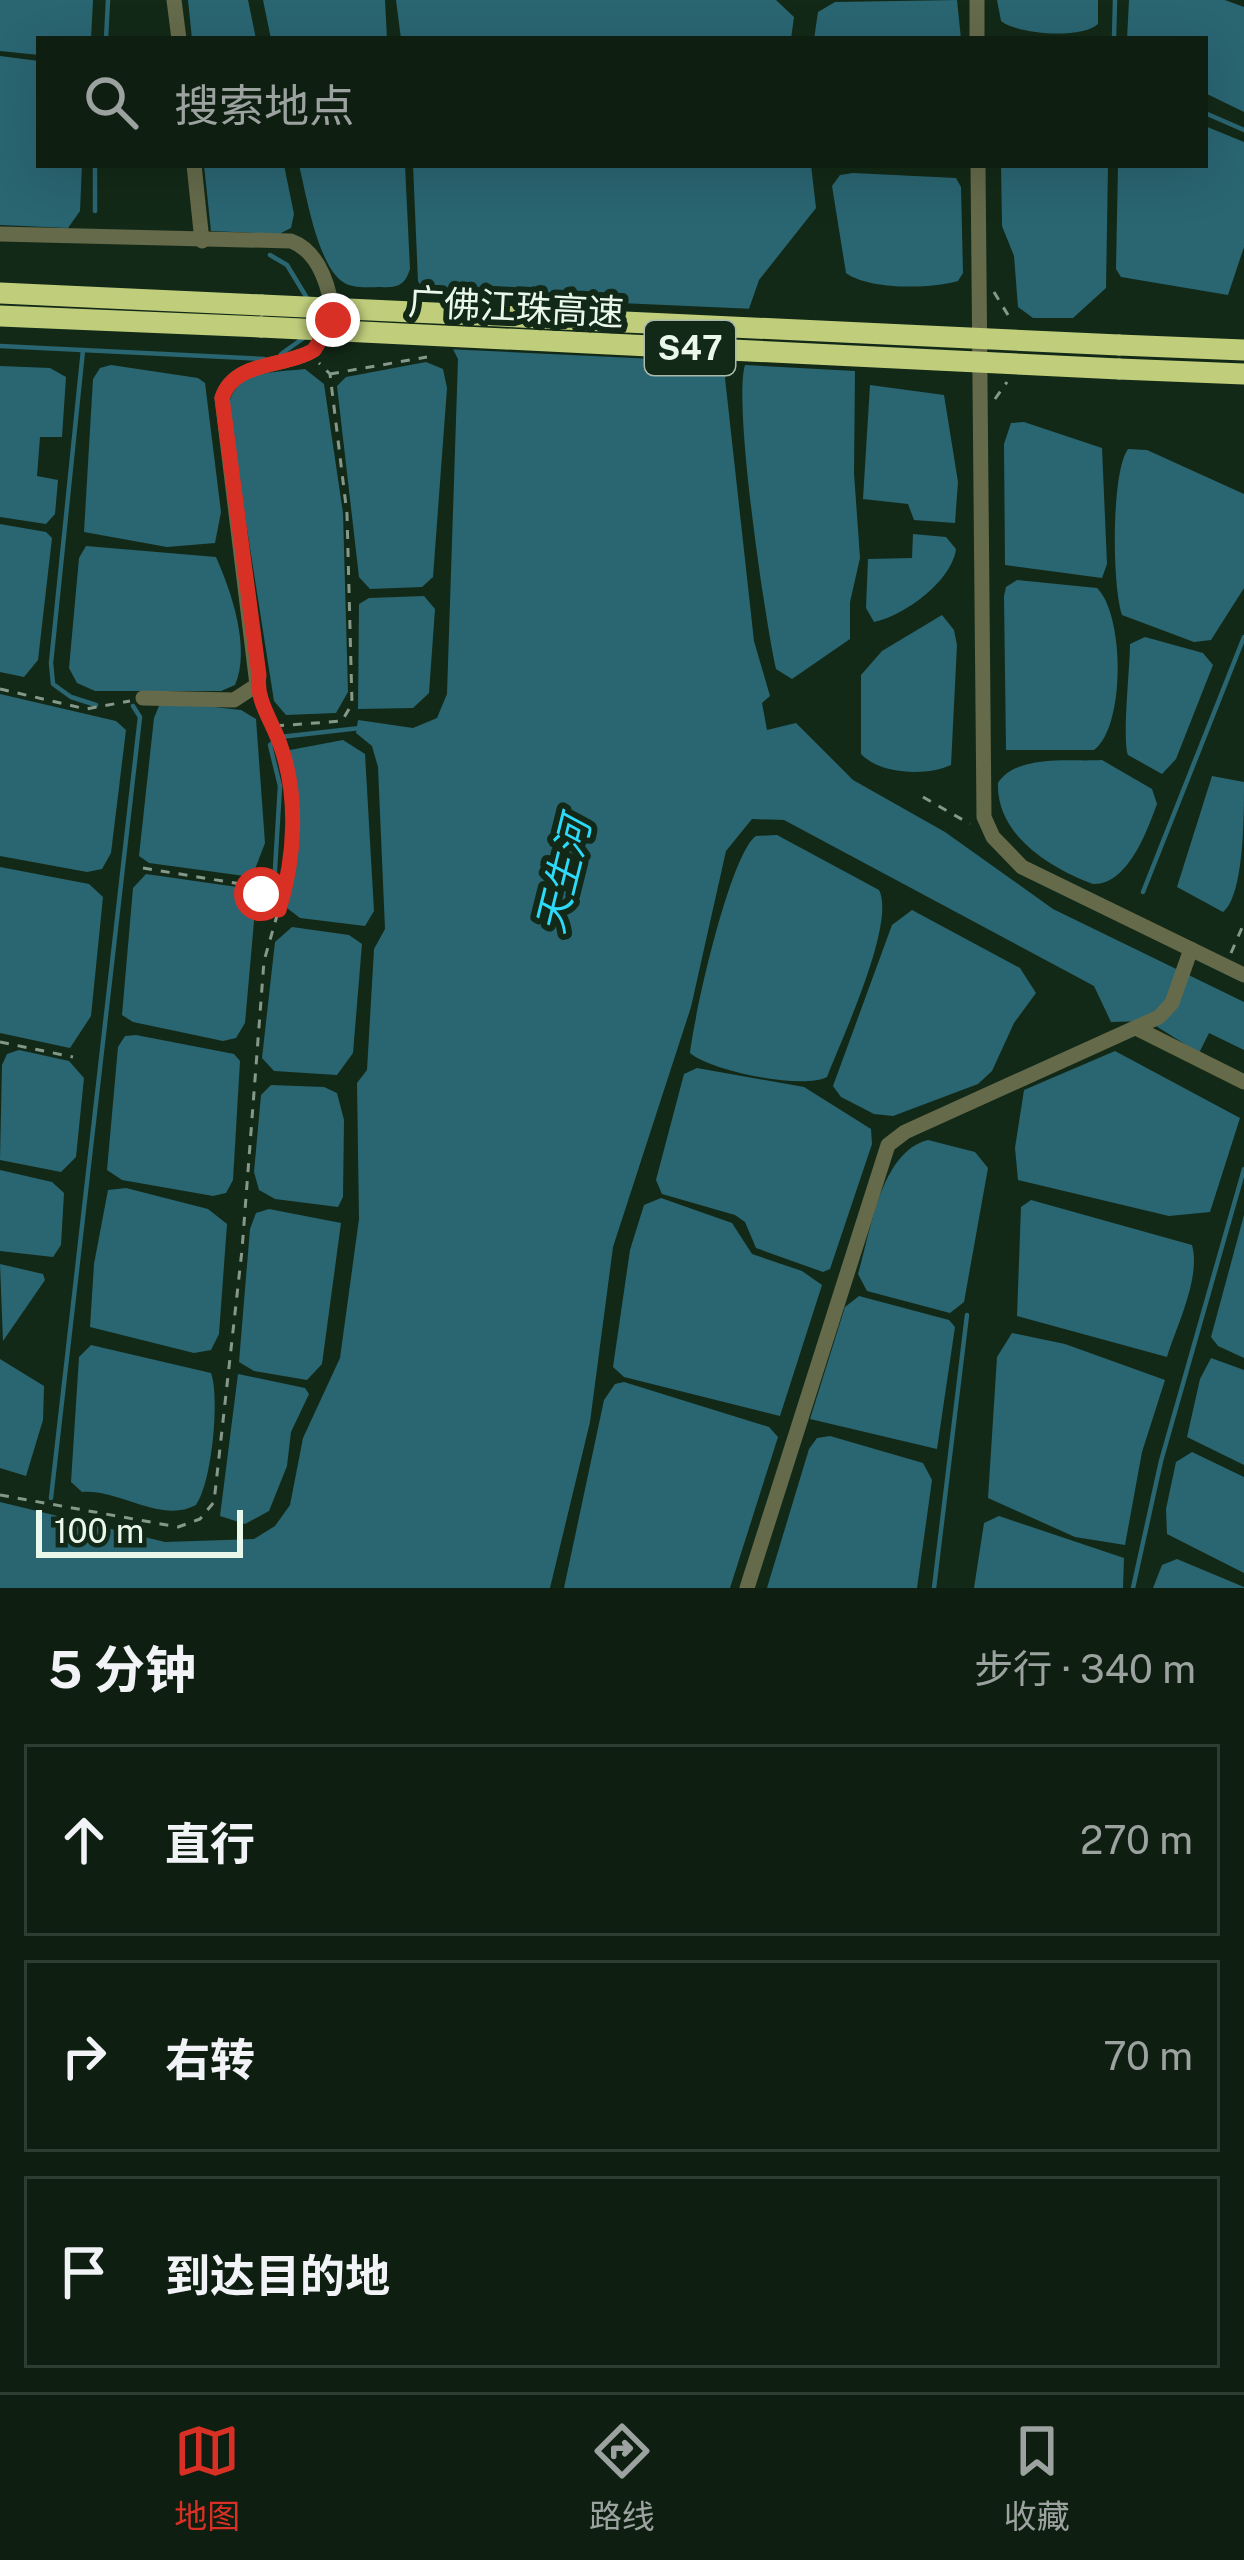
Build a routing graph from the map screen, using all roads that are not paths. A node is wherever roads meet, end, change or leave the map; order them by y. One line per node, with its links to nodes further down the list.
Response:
1 (174, 0): 3 (street)
2 (976, 0): 4 (street)
3 (179, 36)
4 (977, 36)
5 (194, 168): 8 (street)
6 (978, 168): 15 (street)
7 (0, 234): 8 (street)
8 (202, 241): 14 (street)
9 (0, 293): 11 (highway, 广佛江珠高速 / S47)
10 (0, 316): 11 (highway, 广佛江珠高速 / S47)
11 (262, 316): 12 (highway, 广佛江珠高速 / S47, bridge); 13 (highway, 广佛江珠高速 / S47, bridge)
12 (1244, 350)
13 (1244, 374)
14 (143, 698)
15 (1191, 950): 16 (street); 17 (street)
16 (1244, 975)
17 (1136, 1028): 18 (street); 19 (street)
18 (1244, 1082)
19 (747, 1588)

